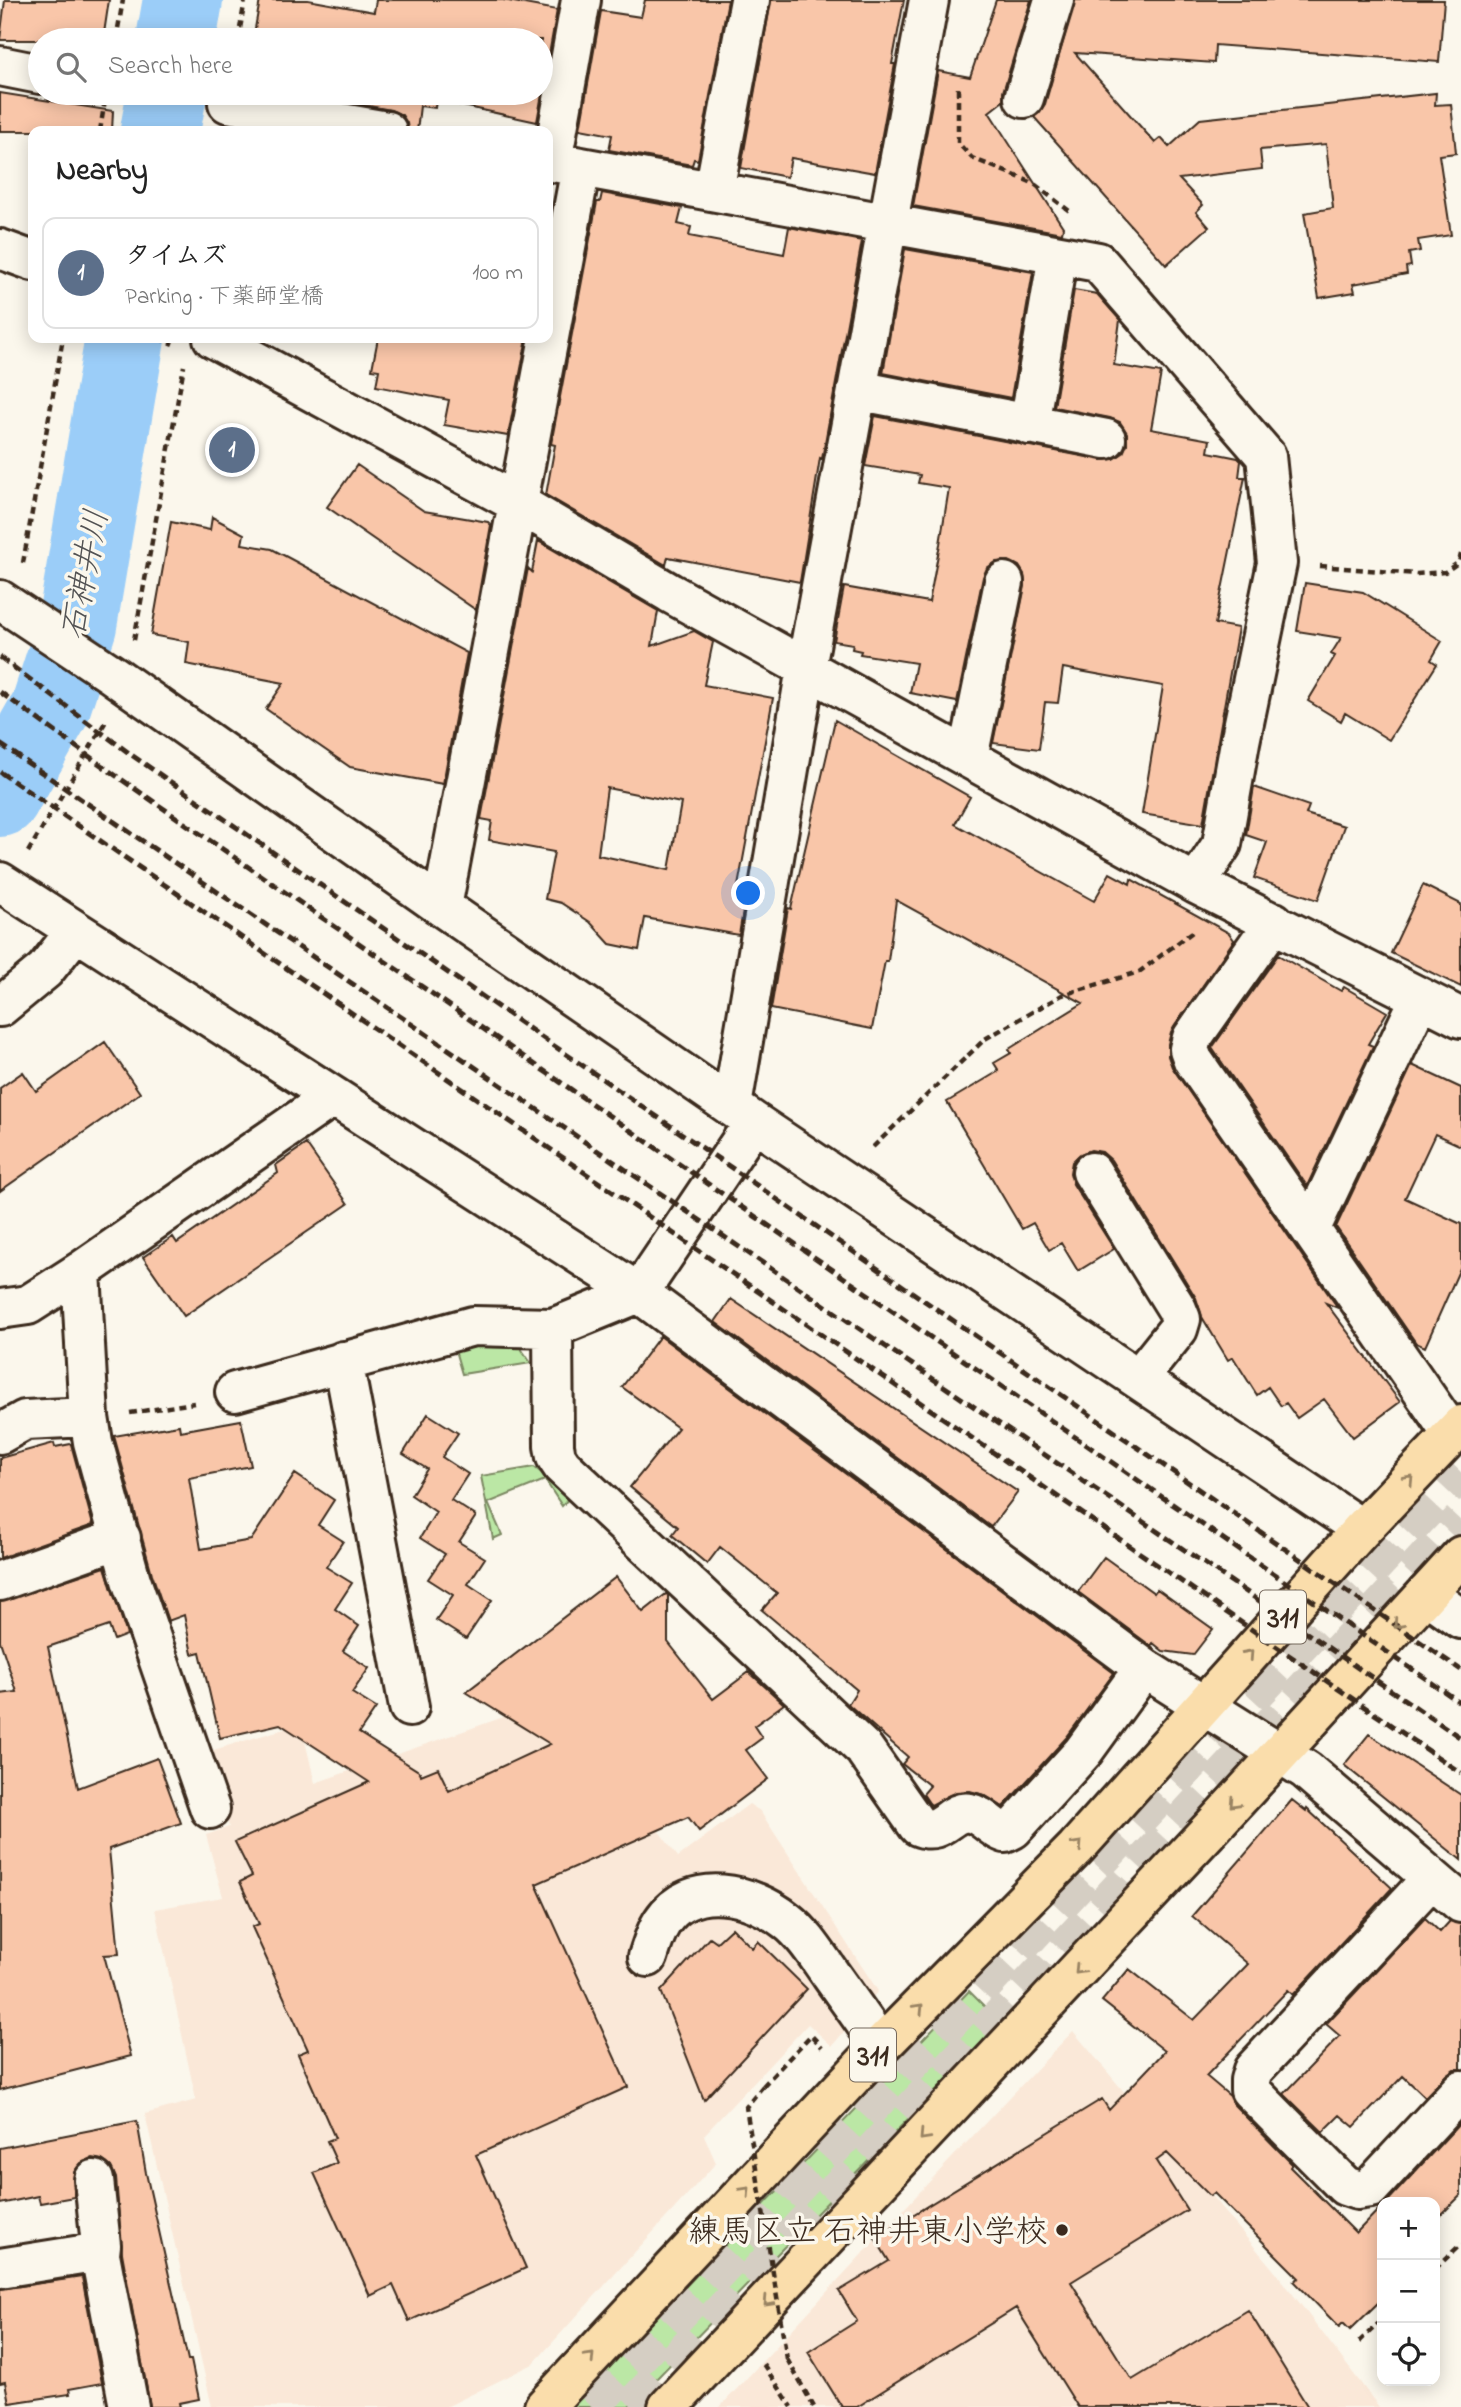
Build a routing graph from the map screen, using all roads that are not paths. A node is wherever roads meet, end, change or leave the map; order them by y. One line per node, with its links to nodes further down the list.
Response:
1 (581, 0): 10 (street)
2 (750, 0): 11 (street)
3 (929, 0): 13 (street)
4 (1055, 0): 7 (street)
5 (0, 66): 6 (street)
6 (28, 72)
7 (1024, 98)
8 (239, 105): 9 (street)
9 (359, 126)
10 (560, 163): 11 (street); 12 (street)
11 (714, 191): 13 (street)
12 (553, 221)
13 (888, 223): 15 (street); 19 (street)
14 (0, 249): 16 (street)
15 (1058, 255): 20 (street); 28 (street)
16 (28, 259)
17 (538, 343): 22 (street)
18 (199, 349): 22 (street)
19 (857, 390): 20 (street); 25 (street)
20 (1029, 425): 21 (street)
21 (1106, 439)
22 (519, 504): 25 (street); 29 (street)
23 (1004, 582): 26 (street)
24 (12, 594): 29 (street)
25 (806, 668): 26 (street); 36 (street)
26 (968, 758): 28 (street)
27 (4, 884): 31 (street)
28 (1196, 884): 30 (street)
29 (442, 907): 36 (street)
30 (1274, 922): 32 (street); 38 (street)
31 (75, 932): 33 (street); 35 (street)
32 (1420, 998): 34 (street); 38 (street)
33 (0, 1007)
34 (1461, 1018)
35 (332, 1097): 39 (street); 40 (street)
36 (743, 1114): 40 (street); 44 (street)
37 (1091, 1172): 44 (street)
38 (1311, 1228): 47 (street)
39 (82, 1271): 41 (street); 46 (street)
40 (639, 1293): 42 (street); 55 (street)
41 (0, 1309)
42 (552, 1328): 43 (street); 55 (street)
43 (343, 1361): 45 (street); 57 (street)
44 (1138, 1379): 49 (street)
45 (236, 1392)
46 (89, 1418): 48 (street); 50 (street)
47 (1457, 1429): 49 (main road, one-way to 47)
48 (0, 1434)
49 (1362, 1529): 56 (main road, 311, one-way to 49)
50 (121, 1538): 52 (street); 59 (street)
51 (1461, 1556): 53 (main road)
52 (0, 1581)
53 (1426, 1594): 54 (street); 58 (main road, one-way to 58)
54 (1461, 1619)
55 (1144, 1668): 56 (street)
56 (1203, 1704): 58 (street); 63 (main road, 311, one-way to 56)
57 (409, 1707)
58 (1280, 1753): 60 (street); 70 (main road, one-way to 70)
59 (210, 1809)
60 (1432, 1878): 61 (street); 64 (street)
61 (1461, 1903)
62 (648, 1957): 63 (street)
63 (881, 2046): 69 (main road, 311, one-way to 63)
64 (1461, 2090)
65 (94, 2180): 66 (street)
66 (100, 2254): 67 (street); 68 (street)
67 (0, 2268)
68 (130, 2407)
69 (544, 2407)
70 (668, 2407)

